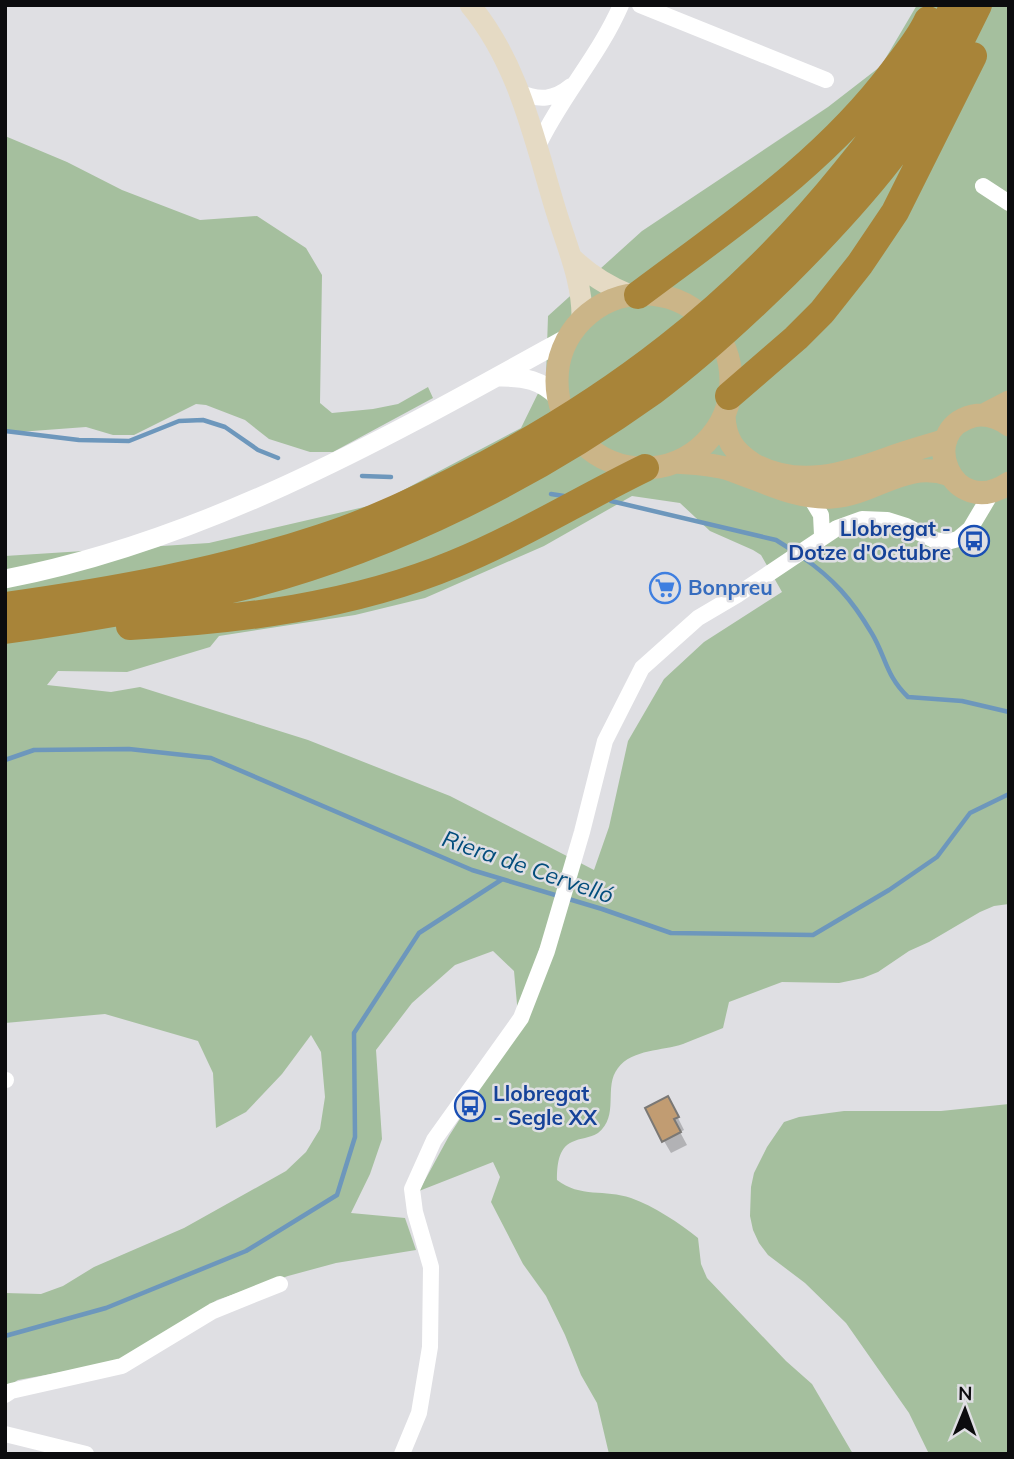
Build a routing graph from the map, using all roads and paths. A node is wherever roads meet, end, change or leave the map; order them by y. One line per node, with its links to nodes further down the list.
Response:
1 (470, 5): 11 (main road)
2 (621, 5): 10 (street)
3 (640, 5): 9 (street)
4 (936, 5): 8 (highway)
5 (954, 5): 8 (highway)
6 (978, 5): 8 (highway)
7 (993, 5): 8 (highway)
8 (943, 54): 16 (highway); 21 (highway); 25 (highway)
9 (826, 80)
10 (576, 83): 11 (street); 12 (street)
11 (519, 92): 12 (main road)
12 (537, 148): 15 (main road)
13 (982, 186): 14 (street)
14 (1009, 203)
15 (572, 258): 16 (main road); 17 (main road)
16 (634, 295): 17 (main road); 21 (main road)
17 (575, 329): 18 (street); 19 (main road)
18 (500, 377): 19 (street); 33 (street)
19 (558, 397): 27 (main road)
20 (1009, 402): 22 (main road)
21 (726, 406): 24 (main road); 26 (main road)
22 (984, 415): 23 (main road); 24 (main road)
23 (1009, 425)
24 (946, 440): 28 (main road)
25 (541, 449): 34 (highway); 35 (highway)
26 (676, 462): 27 (main road); 30 (main road)
27 (645, 468): 35 (highway)
28 (957, 482): 29 (main road); 30 (main road); 31 (street)
29 (1004, 486): 31 (street)
30 (808, 495): 32 (street)
31 (977, 519): 32 (street)
32 (817, 540): 40 (street)
33 (5, 579)
34 (5, 606)
35 (5, 631)
36 (280, 1284): 37 (street)
37 (5, 1395)
38 (5, 1434): 39 (street)
39 (86, 1454)
40 (402, 1454)

